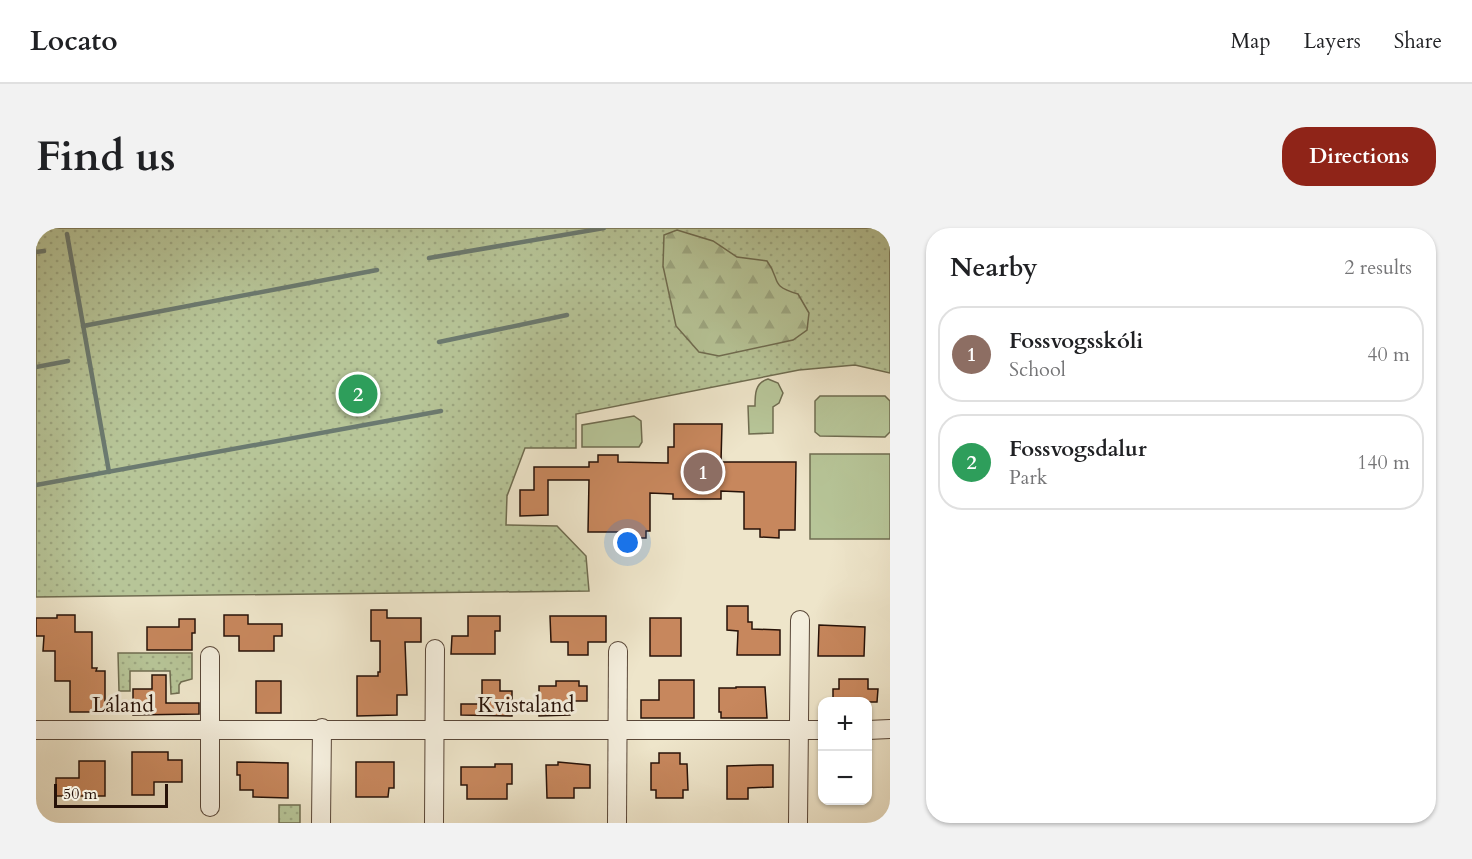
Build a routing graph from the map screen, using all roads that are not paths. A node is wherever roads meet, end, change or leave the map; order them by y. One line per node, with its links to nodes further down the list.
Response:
1 (800, 620): 11 (street)
2 (435, 649): 7 (street)
3 (618, 651): 8 (street)
4 (210, 656): 6 (street)
5 (322, 728): 6 (street, Láland); 7 (street, Kvistaland); 15 (street)
6 (210, 729): 10 (street, Láland); 14 (street)
7 (435, 729): 8 (street, Kvistaland); 16 (street)
8 (617, 729): 11 (street, Kvistaland); 17 (street)
9 (890, 729): 13 (street)
10 (36, 730)
11 (799, 730): 12 (street, Kvistaland); 18 (street)
12 (818, 730)
13 (872, 730)
14 (210, 807)
15 (321, 823)
16 (434, 823)
17 (617, 823)
18 (798, 823)

